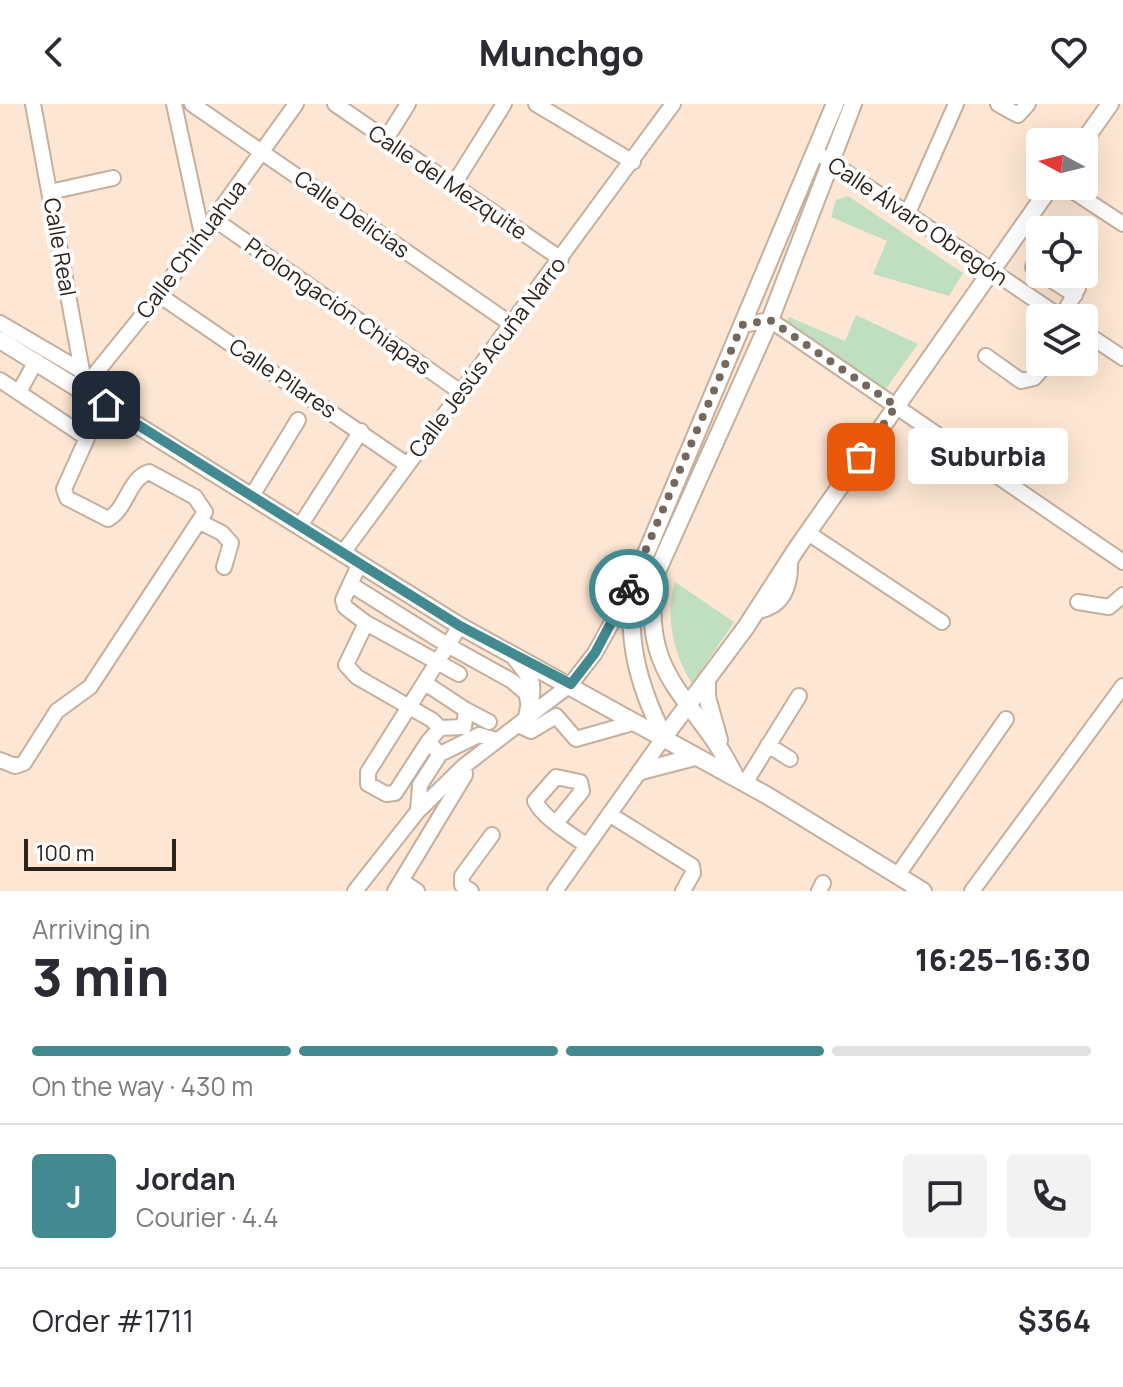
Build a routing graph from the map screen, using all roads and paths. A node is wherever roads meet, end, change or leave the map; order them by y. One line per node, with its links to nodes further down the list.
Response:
1 (33, 104): 25 (street, Calle Real)
2 (174, 104): 31 (street)
3 (192, 104): 20 (street, Calle Delicias)
4 (296, 104): 20 (street, Calle Chihuahua)
5 (335, 104): 18 (street, Calle del Mezquite)
6 (408, 104): 18 (street)
7 (504, 104): 24 (street)
8 (536, 104): 16 (street)
9 (673, 104): 21 (street, Calle Jesús Acuña Narro)
10 (835, 104): 19 (main road)
11 (853, 104): 22 (main road)
12 (955, 104): 27 (street)
13 (998, 104): 14 (street)
14 (1028, 104)
15 (1110, 104): 17 (main road)
16 (556, 109): 21 (street)
17 (1093, 128)
18 (386, 139): 24 (street, Calle del Mezquite)
19 (815, 151): 22 (street, Calle Álvaro Obregón); 43 (main road)
20 (264, 152): 28 (street, Calle Chihuahua); 42 (street, Calle Delicias)
21 (633, 162): 32 (street, Calle Jesús Acuña Narro)
22 (829, 162): 27 (street, Calle Álvaro Obregón); 40 (main road)
23 (113, 178): 25 (street)
24 (454, 184): 32 (street, Calle del Mezquite)
25 (50, 192): 50 (street, Calle Real)
26 (1086, 200): 29 (street)
27 (907, 215): 33 (street, Calle Álvaro Obregón)
28 (214, 219): 31 (street, Calle Chihuahua); 55 (street, Prolongación Chiapas)
29 (1123, 224)
30 (1026, 232): 33 (main road)
31 (202, 234): 36 (street, Calle Chihuahua)
32 (561, 259): 42 (street, Calle Jesús Acuña Narro)
33 (991, 271): 38 (street, Calle Álvaro Obregón); 56 (main road)
34 (1064, 288): 37 (street)
35 (1076, 288): 37 (street)
36 (159, 295): 53 (street, Calle Chihuahua); 60 (street, Calle Pilares)
37 (1075, 295): 39 (street)
38 (1041, 304)
39 (1070, 304)
40 (770, 320): 43 (street); 56 (street); 58 (main road)
41 (0, 323): 50 (street)
42 (511, 324): 55 (street, Calle Jesús Acuña Narro)
43 (742, 325): 48 (main road)
44 (0, 340): 49 (main road)
45 (1098, 341): 47 (street)
46 (986, 356): 51 (street)
47 (1123, 358)
48 (728, 359): 57 (main road); 58 (main road)
49 (36, 361): 53 (main road); 54 (street)
50 (82, 371): 53 (street, Calle Real)
51 (1036, 376)
52 (0, 380): 54 (street)
53 (82, 390): 62 (main road)
54 (19, 392): 64 (street)
55 (462, 393): 61 (street, Calle Jesús Acuña Narro)
56 (896, 406): 66 (main road); 68 (street)
57 (706, 411): 63 (main road); 71 (main road)
58 (725, 414): 63 (main road)
59 (298, 420): 62 (street)
60 (361, 431): 61 (street, Calle Pilares); 65 (street)
61 (406, 464): 67 (street, Calle Jesús Acuña Narro)
62 (253, 494): 65 (main road)
63 (687, 506): 88 (main road)
64 (200, 522): 70 (street); 103 (street)
65 (300, 526): 67 (main road)
66 (808, 533): 75 (street); 82 (main road)
67 (342, 554): 69 (main road)
68 (1123, 562)
69 (359, 565): 72 (street); 77 (main road)
70 (224, 567)
71 (637, 575): 84 (street); 95 (main road)
72 (350, 584): 76 (street); 78 (street)
73 (1123, 595): 74 (street)
74 (1078, 602)
75 (942, 622)
76 (366, 623): 80 (street); 87 (street)
77 (460, 626): 78 (street); 79 (main road)
78 (449, 646): 80 (street); 90 (street)
79 (509, 652): 84 (main road); 90 (main road)
80 (439, 662): 81 (street); 83 (street)
81 (459, 674)
82 (707, 681): 88 (main road); 99 (main road)
83 (425, 683): 87 (street); 89 (street)
84 (571, 684): 90 (street); 93 (main road)
85 (1123, 686): 120 (street)
86 (799, 696): 98 (street)
87 (410, 706): 94 (street); 97 (street)
88 (687, 706): 95 (main road); 99 (main road)
89 (466, 710): 92 (street); 94 (street)
90 (525, 716): 93 (street); 96 (street)
91 (1006, 719): 112 (street)
92 (489, 722)
93 (636, 722): 95 (main road)
94 (440, 728): 97 (street)
95 (664, 737): 101 (main road); 105 (street)
96 (496, 740): 100 (street); 104 (street)
97 (428, 742): 100 (street)
98 (768, 745): 102 (street); 106 (street)
99 (724, 752): 106 (main road)
100 (440, 754): 107 (street)
101 (695, 757): 105 (main road); 106 (main road)
102 (790, 759)
103 (0, 760)
104 (464, 766): 107 (street); 113 (street)
105 (641, 771): 108 (street)
106 (741, 780): 112 (main road)
107 (418, 811): 115 (street)
108 (609, 814): 111 (street); 119 (street)
109 (556, 823): 111 (street)
110 (492, 835): 117 (street)
111 (587, 846): 118 (street)
112 (897, 876): 114 (main road)
113 (399, 886): 116 (street)
114 (915, 889)
115 (355, 891)
116 (417, 891)
117 (471, 891)
118 (555, 891)
119 (683, 891)
120 (972, 891)

